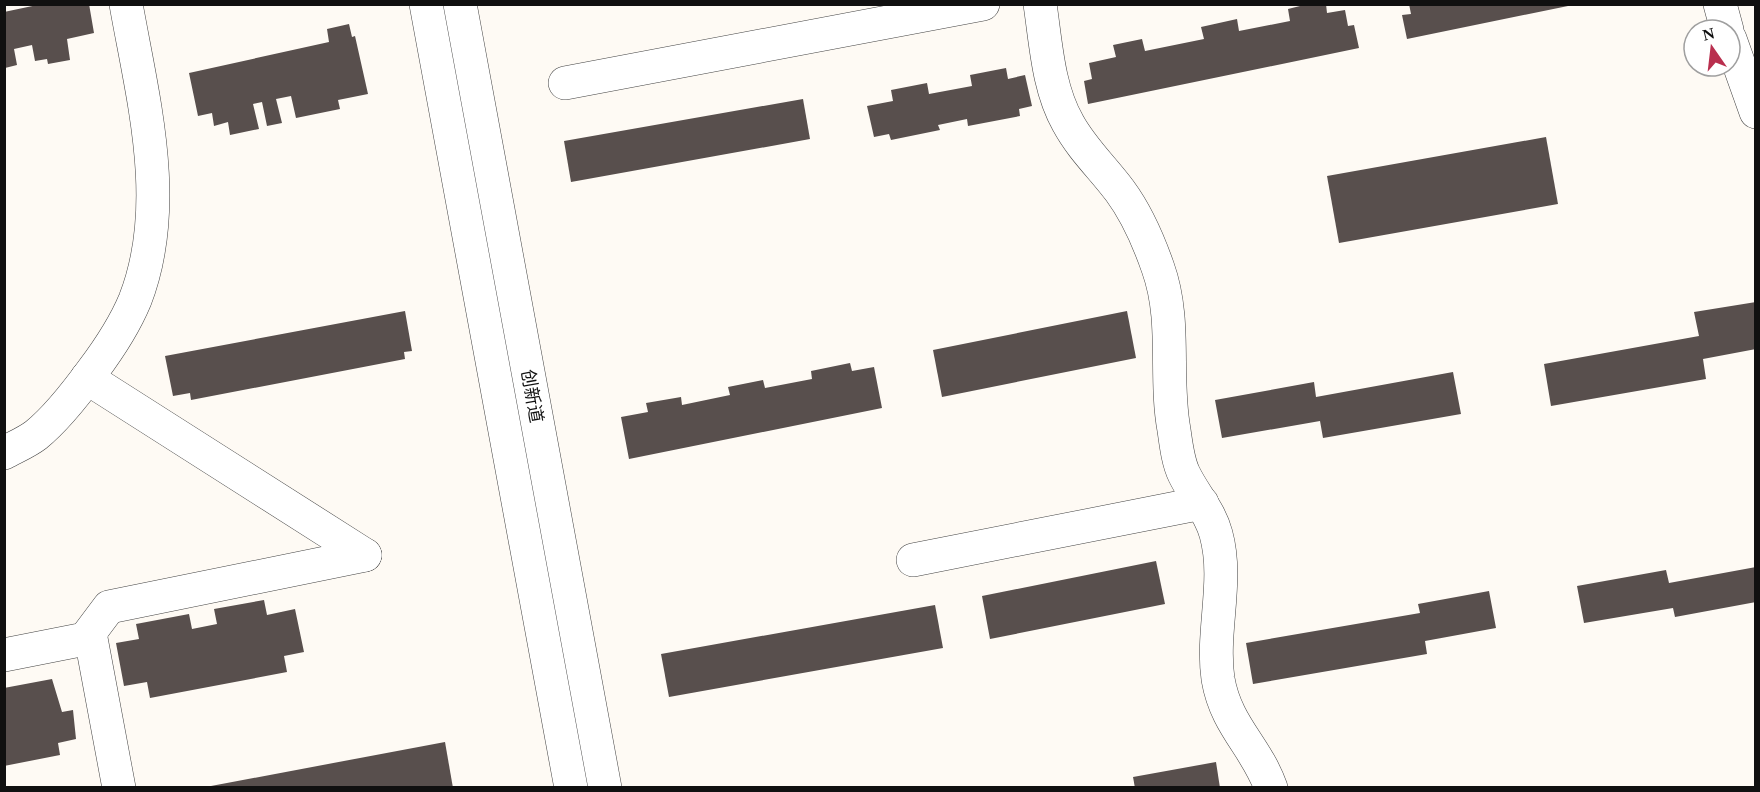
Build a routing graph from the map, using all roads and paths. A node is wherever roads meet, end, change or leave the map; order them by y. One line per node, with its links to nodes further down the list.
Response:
1 (126, 4): 9 (street)
2 (426, 4): 16 (street, 创新道)
3 (460, 4): 17 (street, 创新道)
4 (983, 4): 7 (street)
5 (1040, 4): 11 (street)
6 (1742, 74): 8 (street)
7 (565, 83)
8 (1755, 112)
9 (87, 378): 10 (street); 13 (street)
10 (4, 453)
11 (1202, 503): 12 (street); 18 (street)
12 (913, 560)
13 (90, 633): 14 (street); 15 (street)
14 (4, 655)
15 (119, 788)
16 (571, 788)
17 (605, 788)
18 (1271, 788)

